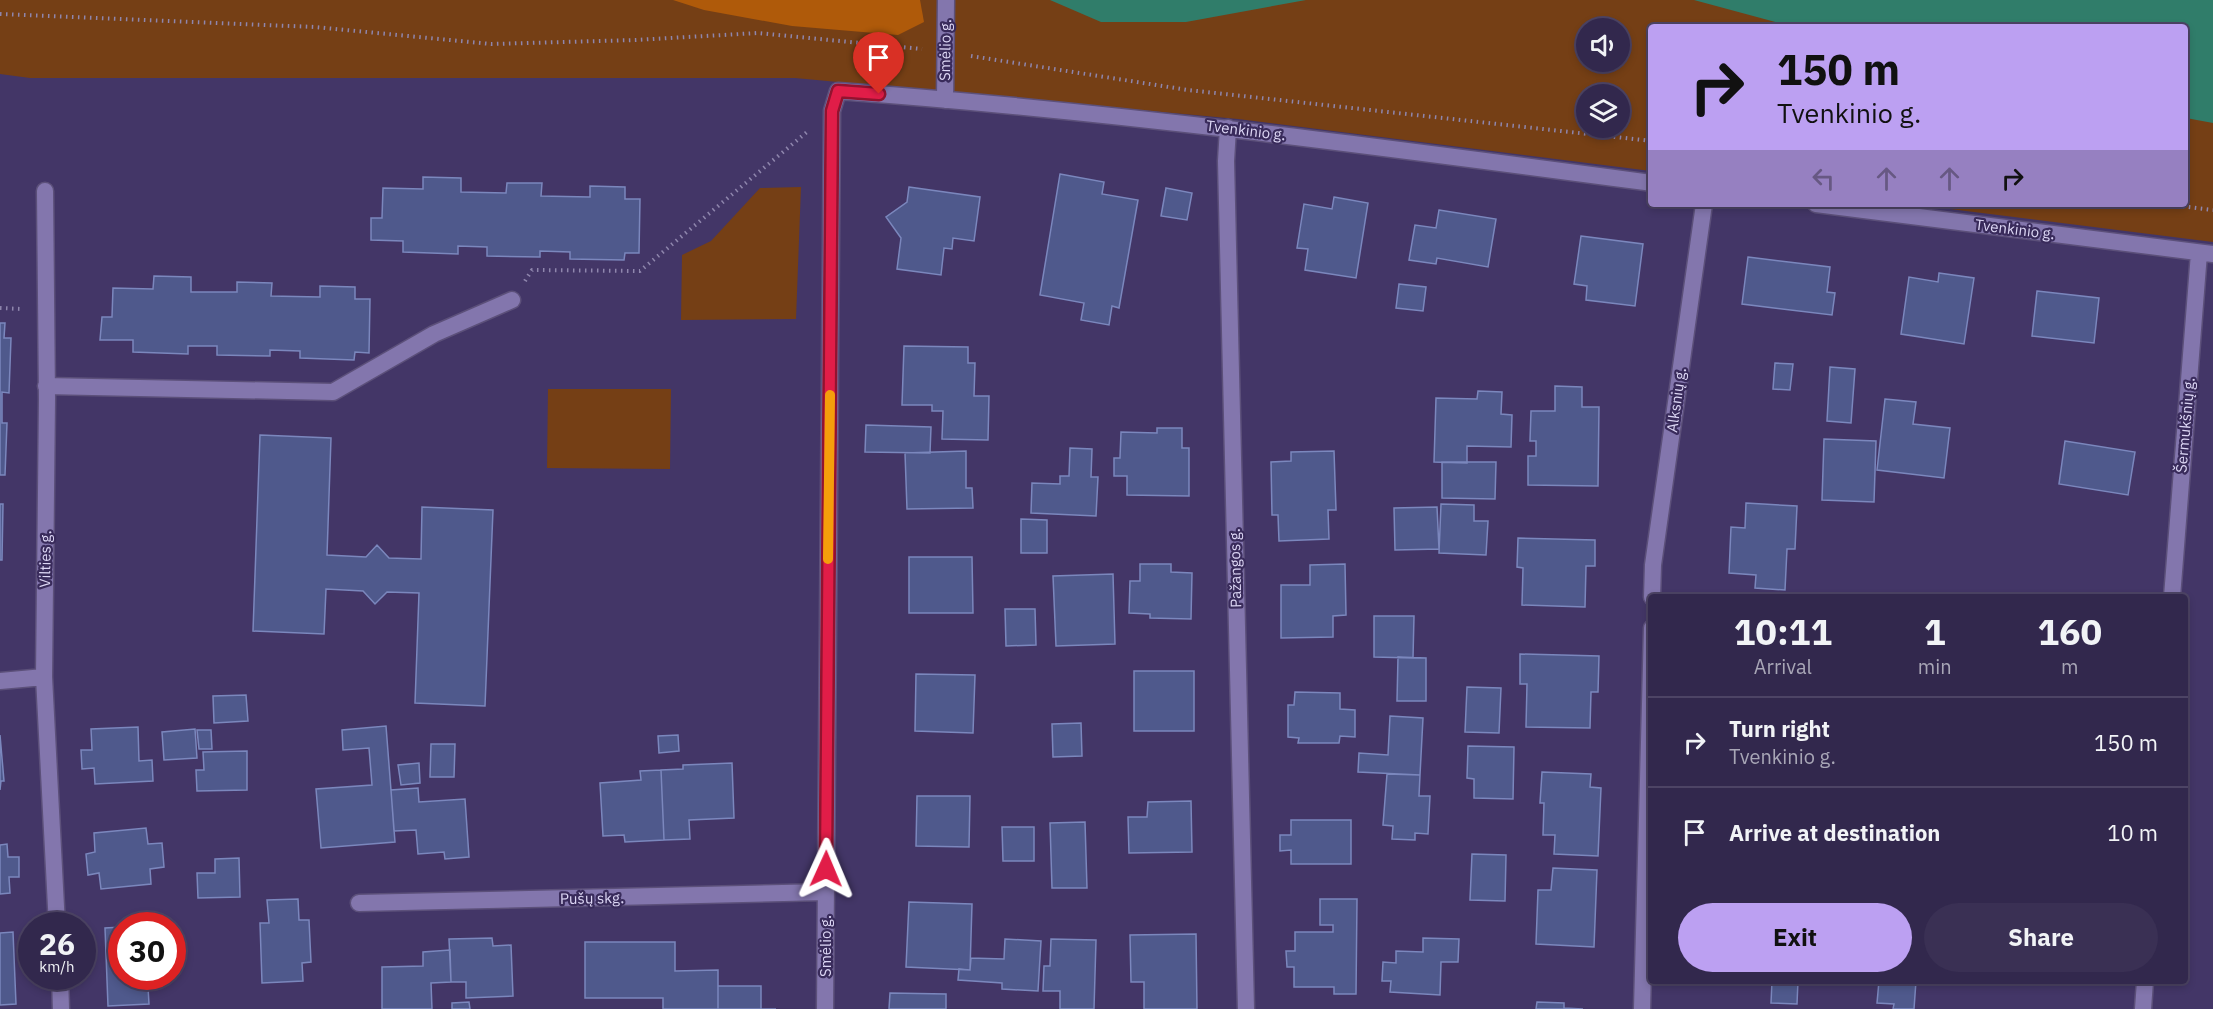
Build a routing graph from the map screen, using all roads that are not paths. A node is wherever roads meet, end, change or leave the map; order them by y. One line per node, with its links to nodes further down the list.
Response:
1 (946, 0): 3 (street, Smėlio g.)
2 (838, 91): 3 (street, Tvenkinio g.); 17 (street, Smėlio g.)
3 (945, 100): 4 (street, Tvenkinio g.)
4 (1228, 128): 5 (street, Tvenkinio g.); 24 (street, Pažangos g.)
5 (1648, 182)
6 (45, 192): 11 (street, Vilties g.)
7 (1704, 207): 12 (street, Alksnių g.)
8 (1840, 207): 9 (street, Tvenkinio g.)
9 (2206, 253): 13 (street, Šermukšnių g.)
10 (512, 300): 11 (street)
11 (46, 386): 14 (street, Vilties g.)
12 (1652, 594)
13 (2172, 594)
14 (44, 678): 15 (street); 19 (street, Vilties g.)
15 (0, 681)
16 (1648, 780): 25 (street)
17 (825, 892): 18 (street, Pušų skg.); 23 (street, Smėlio g.)
18 (359, 903)
19 (56, 912)
20 (2145, 984): 26 (street)
21 (60, 990): 22 (street)
22 (61, 1009)
23 (825, 1009)
24 (1246, 1009)
25 (1642, 1009)
26 (2143, 1009)

